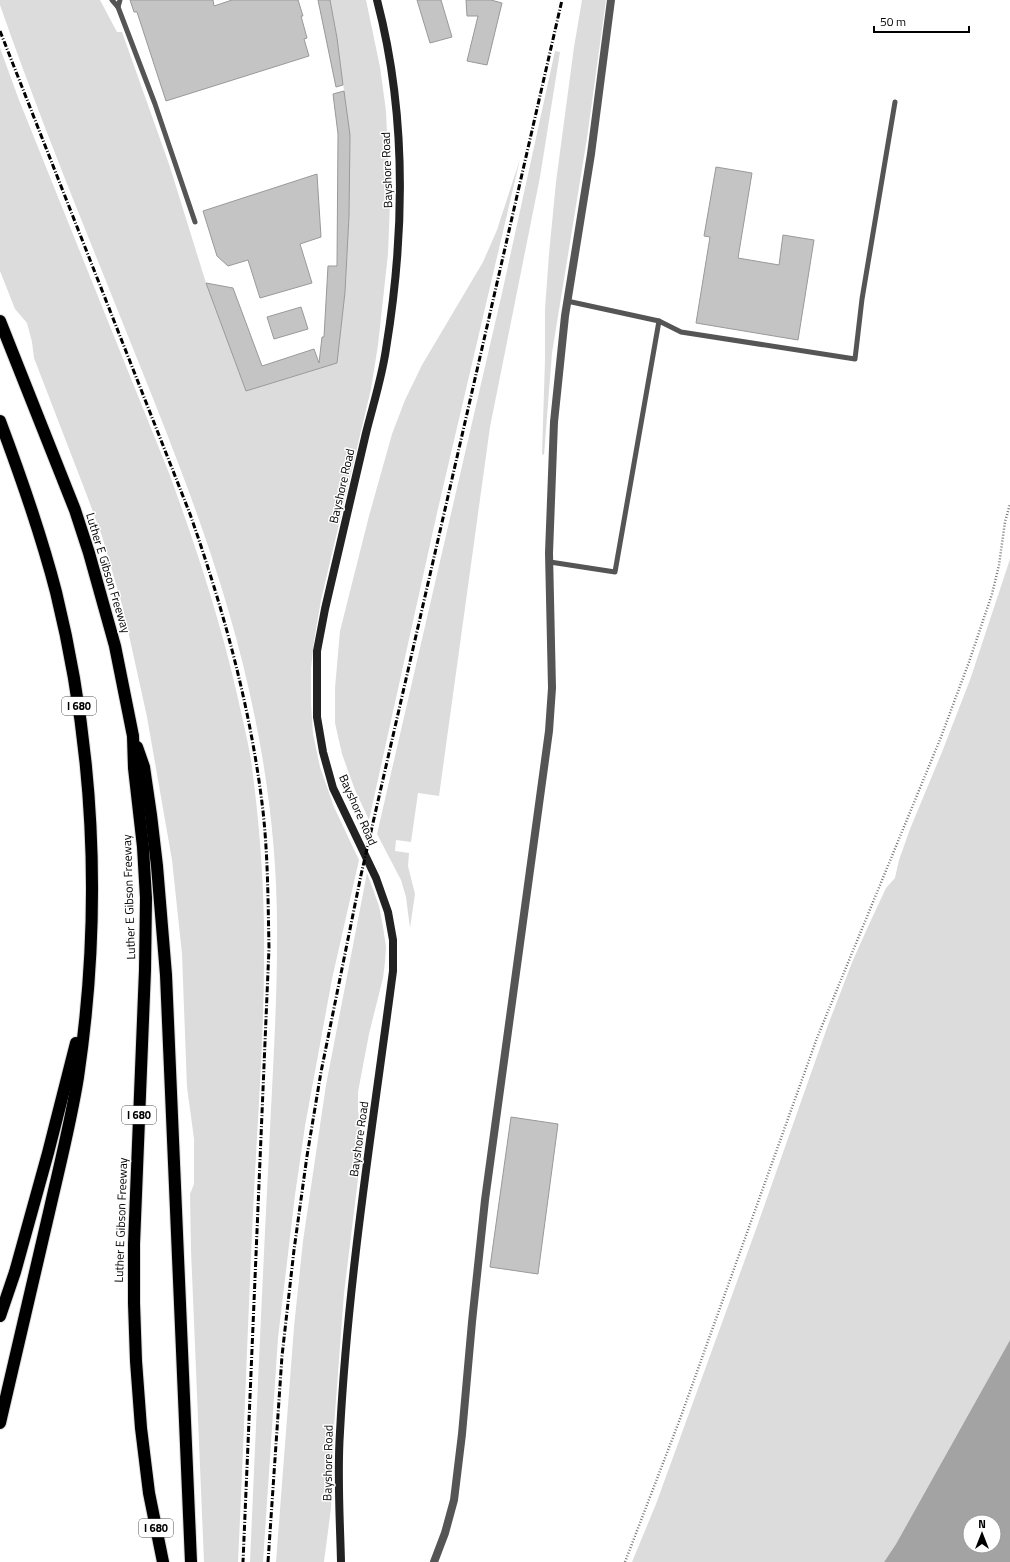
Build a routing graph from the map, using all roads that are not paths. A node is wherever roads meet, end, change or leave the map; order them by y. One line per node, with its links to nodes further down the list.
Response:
1 (112, 0): 5 (lane)
2 (120, 0): 5 (lane)
3 (377, 0): 19 (street, Bayshore Road)
4 (611, 0): 8 (street)
5 (118, 7): 7 (lane)
6 (895, 102): 10 (lane)
7 (194, 222)
8 (567, 302): 10 (lane); 12 (street)
9 (0, 321): 13 (highway, Luther E Gibson Freeway / I 680)
10 (659, 322): 12 (lane)
11 (0, 421): 14 (highway, I 680)
12 (550, 562): 20 (street)
13 (133, 736): 17 (highway, Luther E Gibson Freeway / I 680); 18 (highway)
14 (87, 1002): 15 (highway); 16 (highway, I 680)
15 (0, 1316)
16 (0, 1423)
17 (163, 1562)
18 (191, 1562)
19 (341, 1562)
20 (434, 1562)

